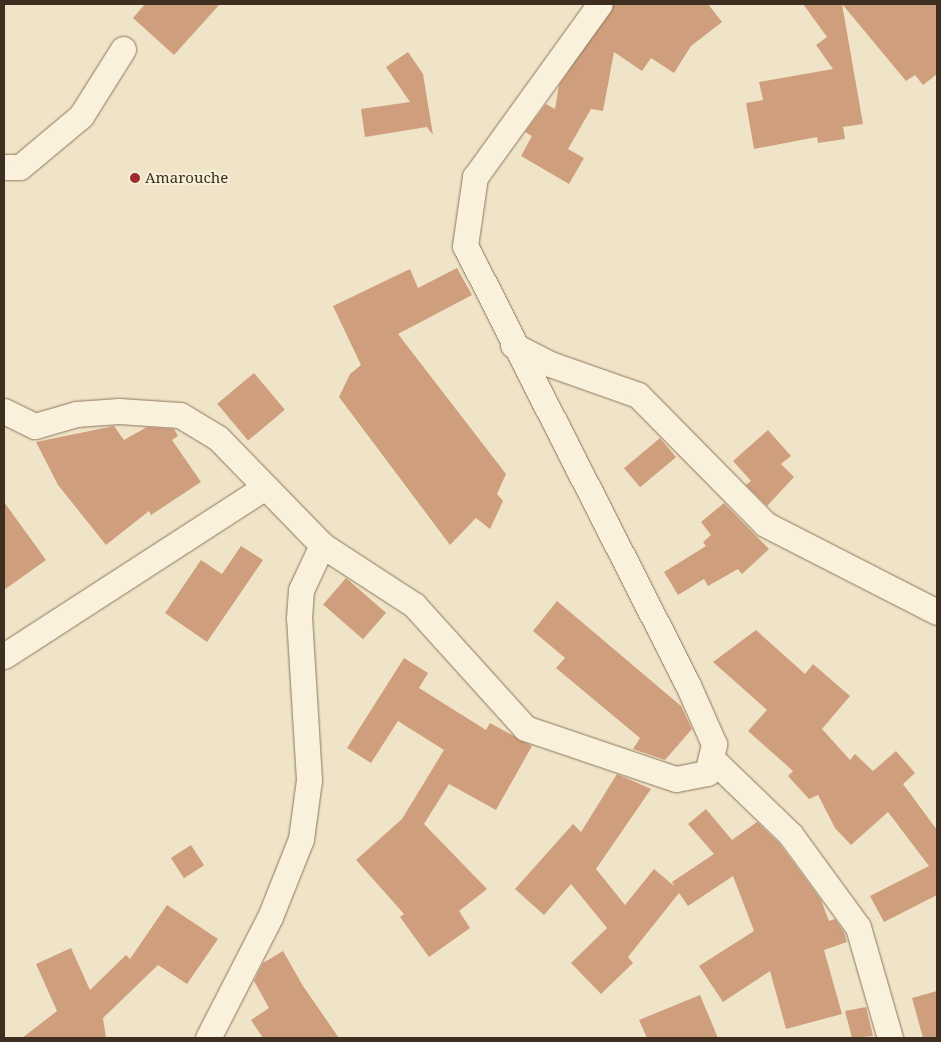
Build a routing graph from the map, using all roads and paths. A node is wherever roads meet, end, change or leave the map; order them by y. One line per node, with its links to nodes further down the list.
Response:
1 (600, 4): 4 (street)
2 (122, 49): 3 (street)
3 (4, 166)
4 (513, 345): 8 (street); 10 (street)
5 (4, 411): 6 (street)
6 (264, 488): 7 (street); 9 (street)
7 (322, 545): 10 (street); 11 (street)
8 (937, 612)
9 (4, 656)
10 (711, 758): 12 (street)
11 (208, 1038)
12 (890, 1038)

